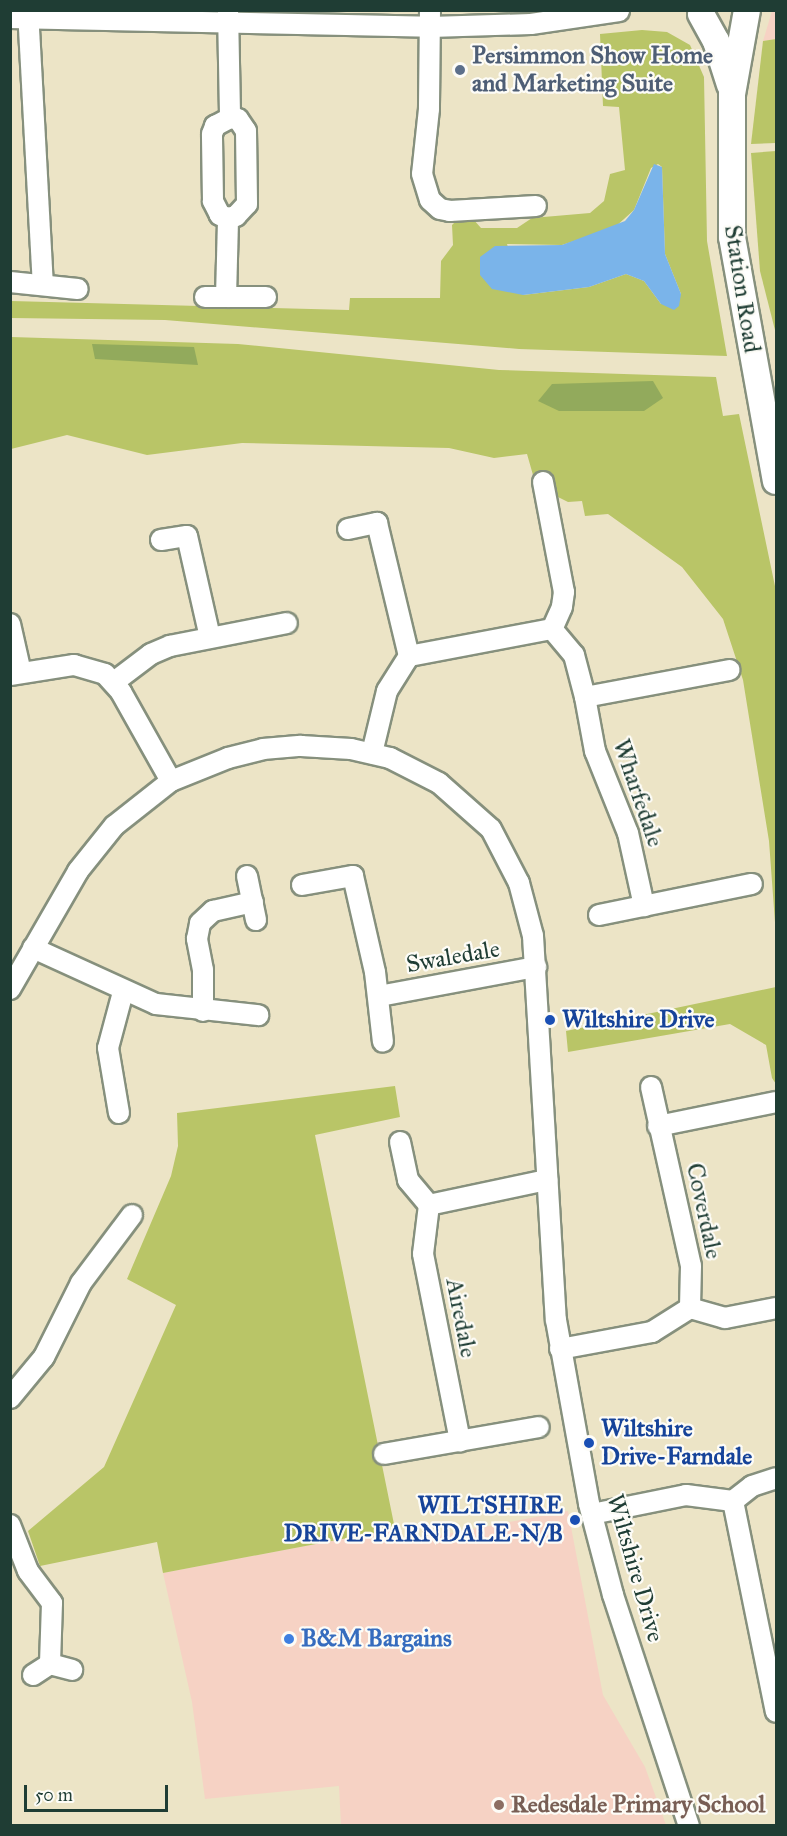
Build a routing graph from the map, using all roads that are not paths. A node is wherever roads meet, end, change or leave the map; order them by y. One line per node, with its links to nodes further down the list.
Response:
1 (625, 10): 4 (street)
2 (739, 10): 5 (main road)
3 (747, 10): 9 (main road, Station Road)
4 (620, 11): 8 (street)
5 (698, 12): 9 (main road, Station Road)
6 (22, 15): 7 (street); 14 (street)
7 (228, 17): 8 (street); 10 (street)
8 (430, 19): 11 (street)
9 (732, 94): 19 (main road, Station Road)
10 (230, 118): 12 (street); 12 (street)
11 (536, 206)
12 (228, 218): 17 (street)
13 (10, 282): 14 (street)
14 (43, 283): 15 (street)
15 (78, 289)
16 (205, 297): 17 (street)
17 (226, 297): 18 (street)
18 (266, 297)
19 (777, 481)
20 (543, 482): 25 (street)
21 (348, 529): 27 (street)
22 (162, 540): 26 (street)
23 (287, 623): 26 (street)
24 (10, 624): 29 (street)
25 (552, 629): 27 (street); 31 (street, Wharfedale)
26 (210, 637): 30 (street)
27 (409, 656): 32 (street)
28 (729, 670): 31 (street)
29 (16, 674): 30 (street)
30 (114, 682): 33 (street)
31 (585, 697): 37 (street, Wharfedale)
32 (372, 753): 33 (street, Wiltshire Drive); 40 (street, Wiltshire Drive)
33 (171, 781): 39 (street, Wiltshire Drive)
34 (247, 876): 44 (street)
35 (752, 884): 37 (street)
36 (302, 885): 43 (street, Swaledale)
37 (644, 906): 38 (street)
38 (599, 915)
39 (33, 948): 41 (street, Wiltshire Drive); 42 (street)
40 (536, 967): 43 (street, Swaledale); 52 (street, Wiltshire Drive)
41 (10, 989)
42 (123, 992): 44 (street); 49 (street)
43 (379, 996): 46 (street, Swaledale)
44 (203, 1011): 45 (street)
45 (258, 1015)
46 (383, 1042)
47 (651, 1087): 50 (street, Coverdale)
48 (777, 1102): 50 (street)
49 (119, 1113)
50 (658, 1126): 55 (street, Coverdale)
51 (400, 1142): 53 (street)
52 (547, 1180): 53 (street); 57 (street, Wiltshire Drive)
53 (429, 1205): 60 (street, Airedale)
54 (132, 1215): 58 (street)
55 (690, 1308): 56 (street); 57 (street)
56 (777, 1308)
57 (560, 1349): 64 (street, Wiltshire Drive)
58 (10, 1398)
59 (539, 1427): 60 (street)
60 (460, 1441): 61 (street)
61 (384, 1454)
62 (777, 1478): 63 (street)
63 (732, 1501): 64 (street); 66 (street)
64 (591, 1514): 71 (street, Wiltshire Drive)
65 (10, 1525): 67 (street)
66 (767, 1618): 70 (street)
67 (50, 1664): 68 (street); 69 (street)
68 (72, 1670)
69 (33, 1675)
70 (777, 1712)
71 (689, 1826)

